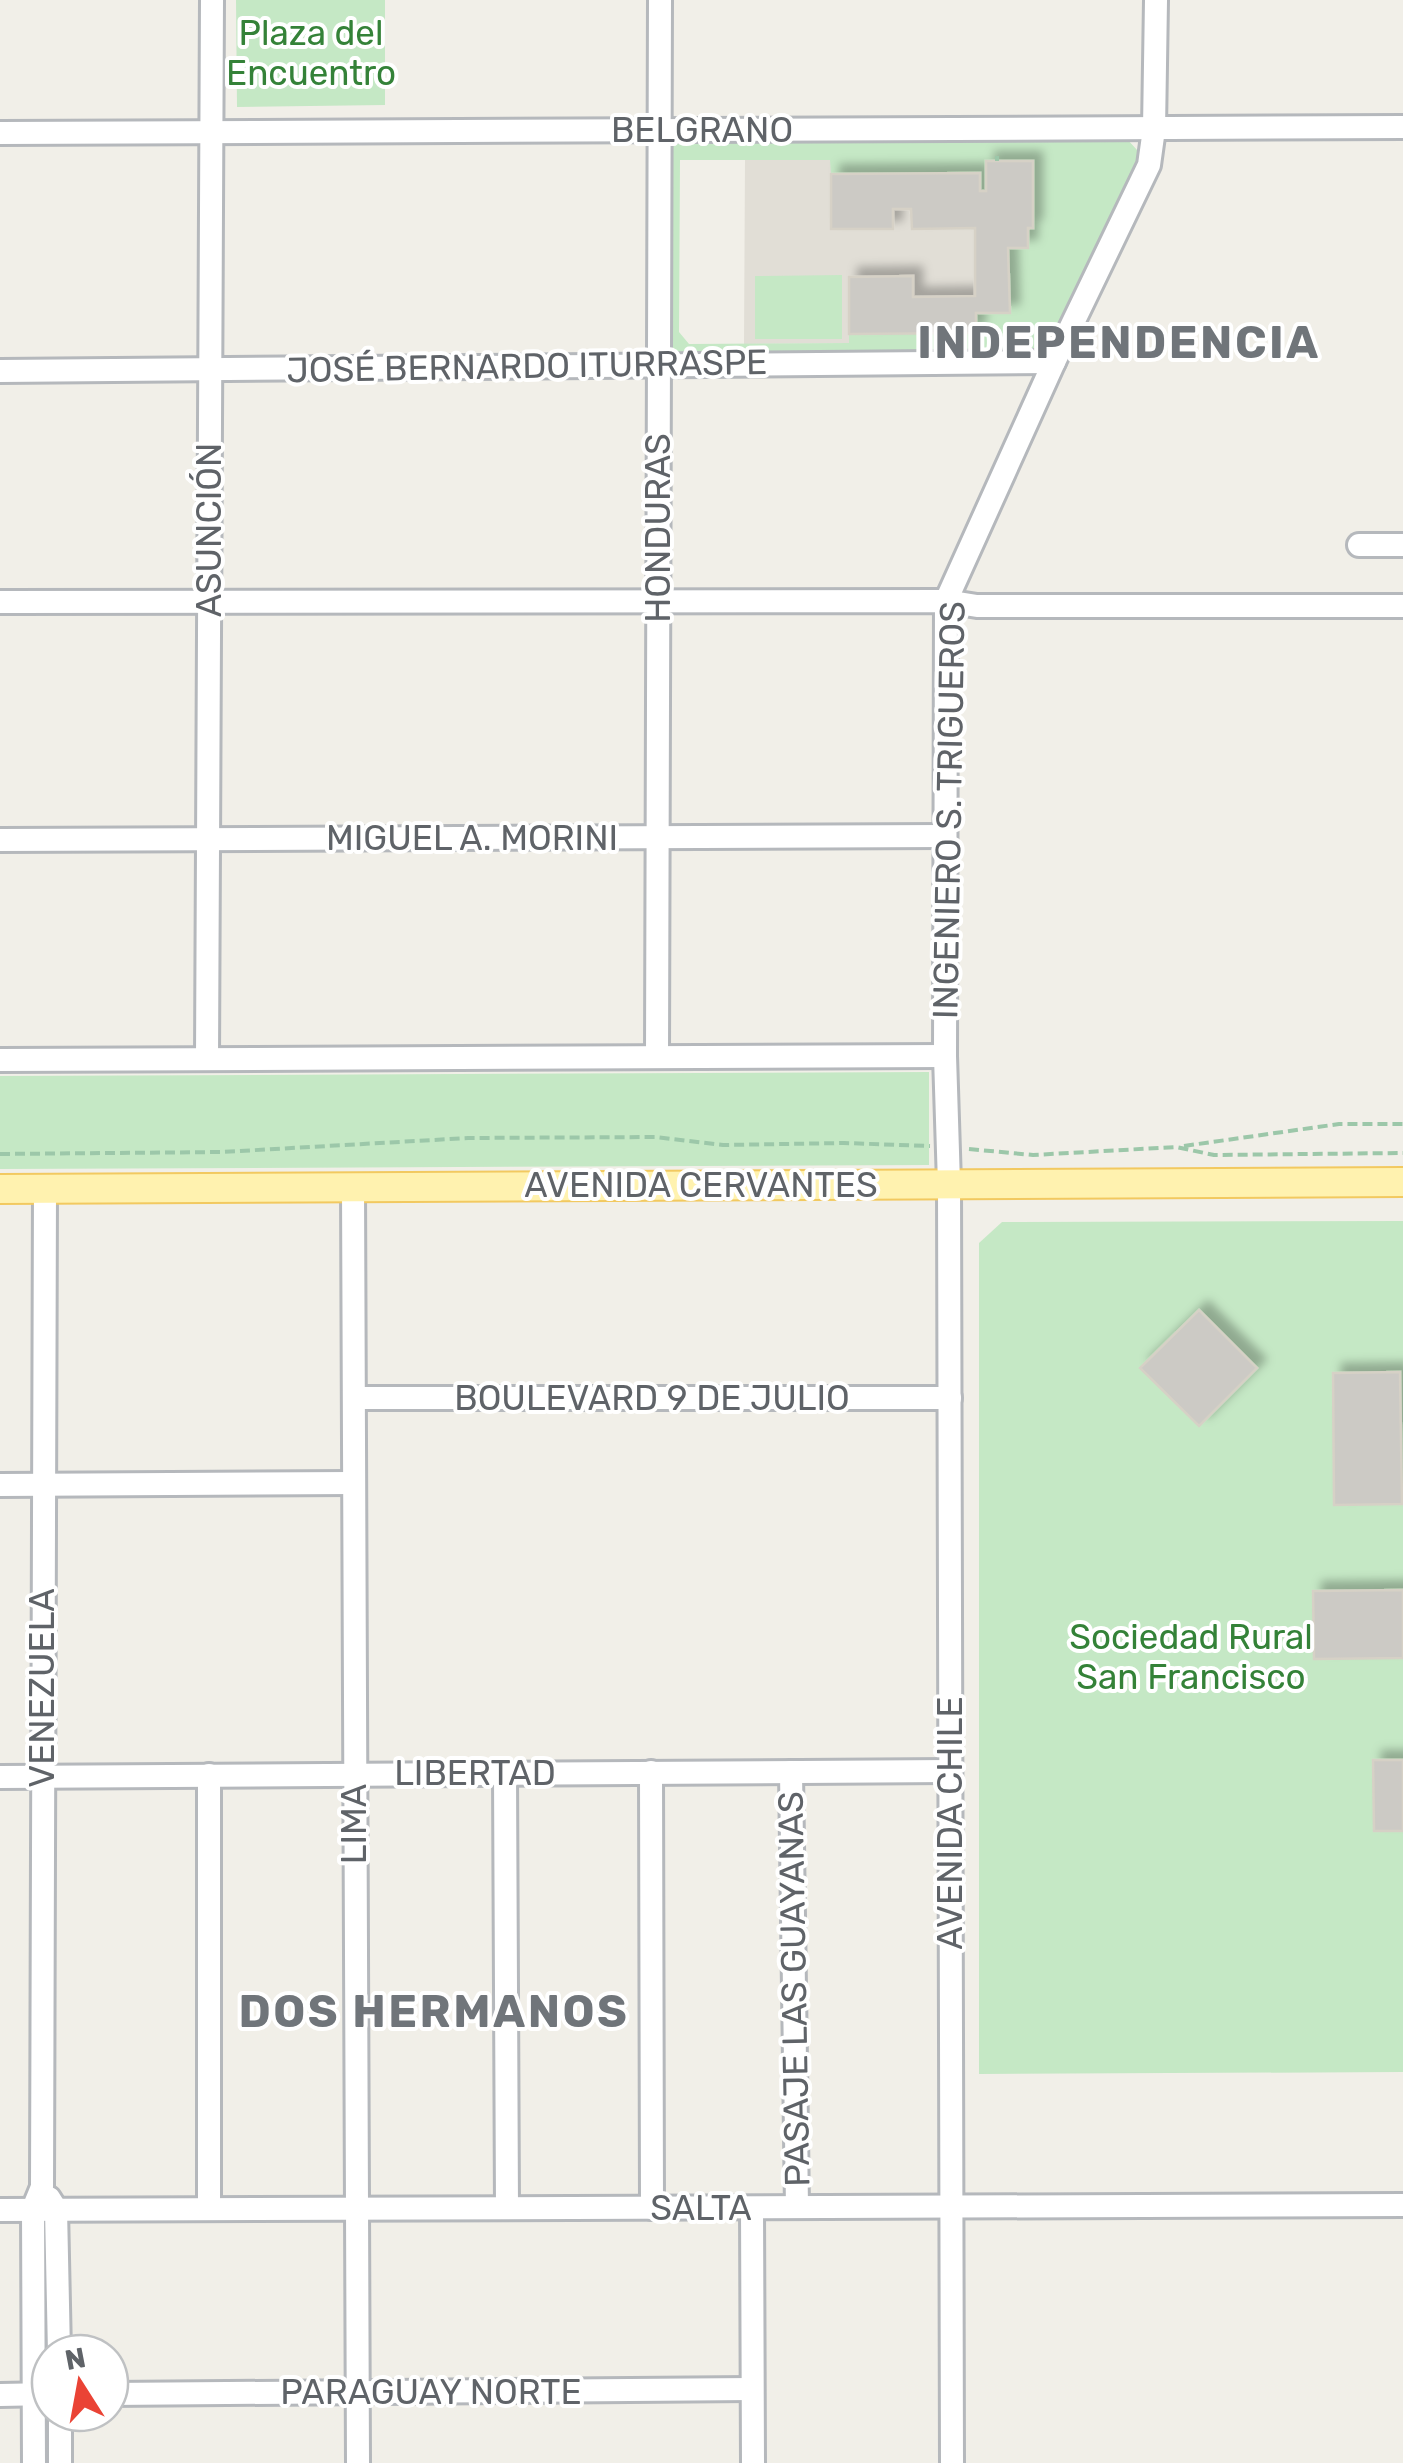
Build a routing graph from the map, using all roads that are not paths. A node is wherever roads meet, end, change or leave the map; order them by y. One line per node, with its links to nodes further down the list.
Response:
1 (212, 0): 7 (street, ASUNCIÓN)
2 (660, 0): 6 (street, HONDURAS)
3 (1156, 0): 5 (street, INGENIERO S. TRIGUEROS)
4 (1403, 127): 5 (street, BELGRANO)
5 (1154, 129): 6 (street, BELGRANO); 9 (street, INGENIERO S. TRIGUEROS)
6 (660, 130): 7 (street, BELGRANO); 10 (street, HONDURAS)
7 (210, 132): 8 (street, BELGRANO); 11 (street, ASUNCIÓN)
8 (0, 133)
9 (1054, 362): 10 (street, JOSÉ BERNARDO ITURRASPE); 16 (street, INGENIERO S. TRIGUEROS)
10 (658, 364): 11 (street, JOSÉ BERNARDO ITURRASPE); 15 (street, HONDURAS)
11 (210, 369): 12 (street, JOSÉ BERNARDO ITURRASPE); 17 (street, ASUNCIÓN)
12 (0, 371)
13 (1359, 544): 14 (street)
14 (1403, 545)
15 (658, 599): 16 (street); 17 (street); 20 (street, HONDURAS)
16 (946, 600): 19 (street); 21 (street, INGENIERO S. TRIGUEROS)
17 (208, 601): 18 (street); 23 (street, ASUNCIÓN)
18 (0, 602)
19 (1403, 606)
20 (656, 836): 21 (street, MIGUEL A. MORINI); 23 (street, MIGUEL A. MORINI); 24 (street, HONDURAS)
21 (944, 836): 25 (street, INGENIERO S. TRIGUEROS)
22 (0, 840): 23 (street, MIGUEL A. MORINI)
23 (209, 840): 26 (street, ASUNCIÓN)
24 (657, 1055): 25 (street); 26 (street)
25 (944, 1056): 29 (street, INGENIERO S. TRIGUEROS)
26 (207, 1059): 27 (street)
27 (0, 1060)
28 (1403, 1182): 29 (main road, AVENIDA CERVANTES)
29 (949, 1184): 30 (main road, AVENIDA CERVANTES); 34 (street, AVENIDA CHILE)
30 (353, 1186): 32 (main road, AVENIDA CERVANTES); 33 (street, LIMA)
31 (0, 1188): 32 (main road, AVENIDA CERVANTES)
32 (46, 1189): 37 (street, VENEZUELA)
33 (354, 1398): 34 (street, BOULEVARD 9 DE JULIO); 35 (street, LIMA)
34 (950, 1398): 38 (street, AVENIDA CHILE)
35 (354, 1482): 37 (street); 42 (street, LIMA)
36 (0, 1484): 37 (street)
37 (42, 1485): 45 (street, VENEZUELA)
38 (950, 1771): 41 (street, LIBERTAD); 48 (street, AVENIDA CHILE)
39 (505, 1772): 40 (street, LIBERTAD); 42 (street, LIBERTAD); 49 (street)
40 (651, 1772): 41 (street, LIBERTAD); 50 (street)
41 (791, 1772): 47 (street, PASAJE LAS GUAYANAS)
42 (354, 1774): 43 (street, LIBERTAD); 53 (street, LIMA)
43 (210, 1775): 45 (street, LIBERTAD); 52 (street)
44 (0, 1778): 45 (street, LIBERTAD)
45 (42, 1778): 55 (street, VENEZUELA)
46 (1403, 2206): 48 (street, SALTA)
47 (796, 2207): 48 (street, SALTA); 51 (street, SALTA)
48 (950, 2207): 69 (street, AVENIDA CHILE)
49 (507, 2208): 50 (street, SALTA); 53 (street, SALTA)
50 (652, 2208): 51 (street, SALTA)
51 (752, 2208): 58 (street)
52 (210, 2209): 53 (street, SALTA); 55 (street, SALTA)
53 (356, 2209): 59 (street, LIMA)
54 (0, 2210): 55 (street, SALTA)
55 (44, 2210): 56 (street); 57 (street)
56 (43, 2333)
57 (57, 2333)
58 (752, 2389): 59 (street, PARAGUAY NORTE); 68 (street)
59 (358, 2393): 61 (street, PARAGUAY NORTE); 67 (street, LIMA)
60 (30, 2394): 62 (street)
61 (130, 2394)
62 (0, 2395)
63 (37, 2433): 65 (street)
64 (60, 2433): 66 (street)
65 (34, 2463)
66 (60, 2463)
67 (358, 2463)
68 (753, 2463)
69 (952, 2463)

